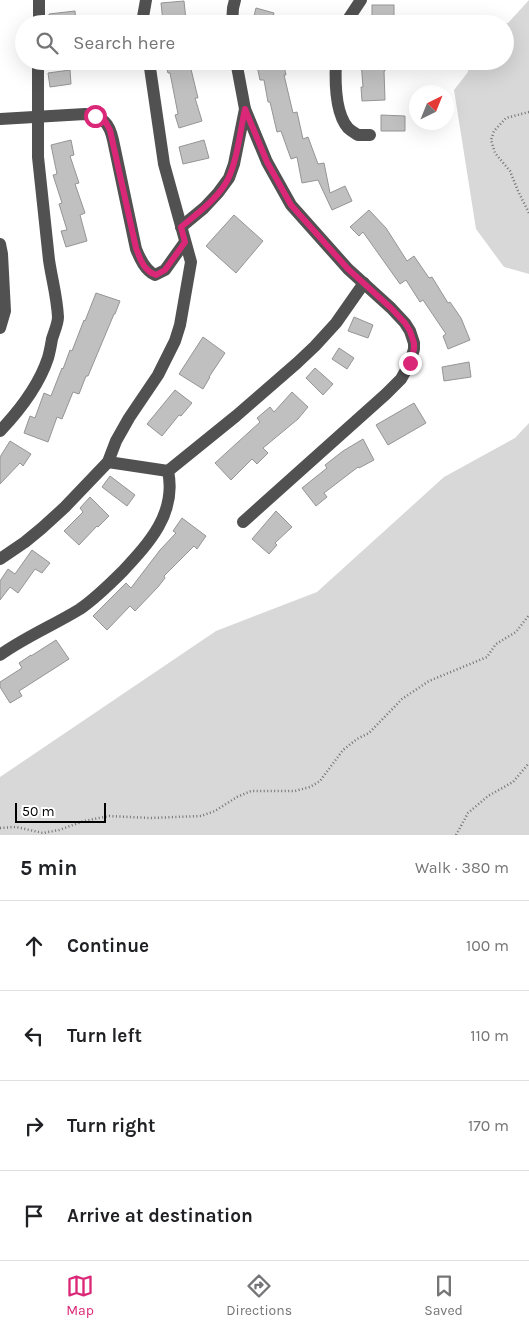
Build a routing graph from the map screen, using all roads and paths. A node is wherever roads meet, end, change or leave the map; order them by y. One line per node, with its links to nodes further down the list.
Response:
1 (39, 0): 5 (street)
2 (146, 0): 6 (street)
3 (235, 0): 7 (street)
4 (361, 0): 8 (street)
5 (39, 15)
6 (143, 15)
7 (233, 15)
8 (351, 15)
9 (38, 70): 15 (street)
10 (151, 70): 19 (street)
11 (238, 70): 13 (street)
12 (335, 70): 17 (street)
13 (245, 109): 19 (street); 22 (street)
14 (529, 112): 18 (path)
15 (37, 118): 16 (street); 20 (street); 24 (street)
16 (0, 119)
17 (370, 135)
18 (529, 212)
19 (181, 227): 20 (street)
20 (185, 242): 25 (street)
21 (0, 244): 23 (street)
22 (364, 283): 26 (street); 27 (street)
23 (0, 328)
24 (0, 431)
25 (108, 462): 26 (street); 28 (street)
26 (168, 471): 30 (street)
27 (243, 522)
28 (0, 559)
29 (529, 615): 32 (path)
30 (0, 655)
31 (529, 763): 33 (path)
32 (0, 828)
33 (456, 835)

